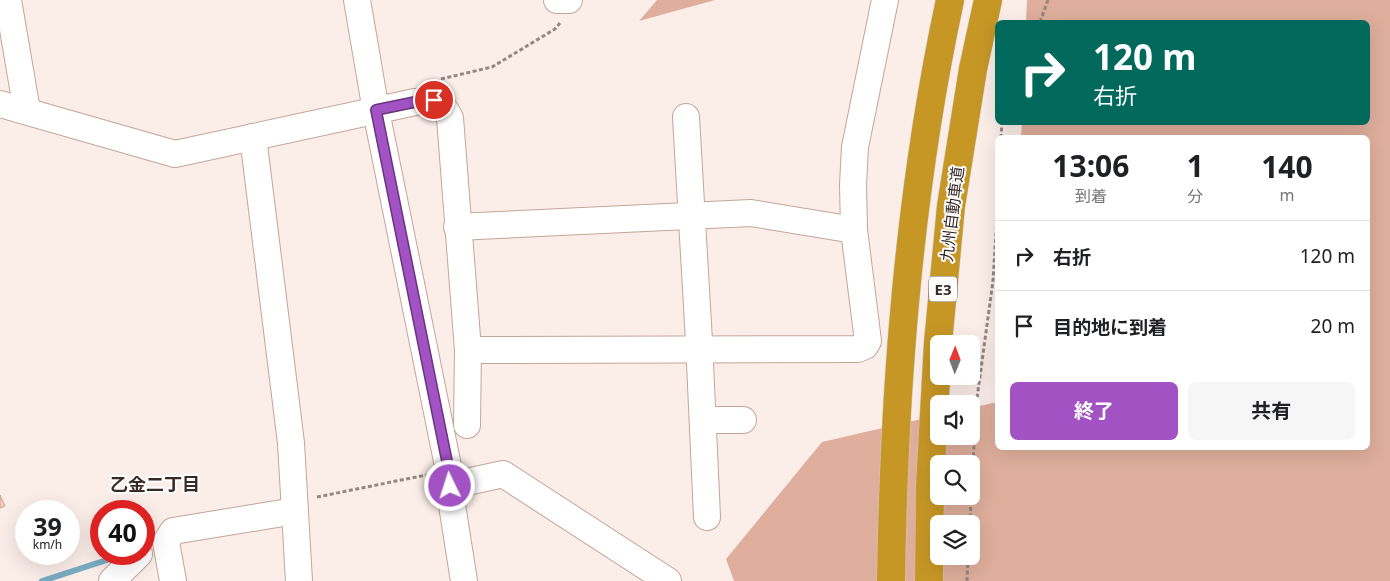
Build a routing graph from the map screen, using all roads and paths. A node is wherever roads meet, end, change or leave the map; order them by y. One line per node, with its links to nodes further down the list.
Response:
1 (8, 0): 12 (street)
2 (357, 0): 11 (street)
3 (885, 0): 17 (street)
4 (950, 0): 36 (highway, E3)
5 (988, 0): 37 (highway, 九州自動車道 / E3)
6 (1048, 0): 8 (path)
7 (562, 7): 9 (path)
8 (1041, 20)
9 (437, 80)
10 (0, 104): 12 (street)
11 (376, 110): 14 (street); 16 (street); 25 (street)
12 (27, 111): 14 (street)
13 (686, 117): 15 (street)
14 (253, 137): 26 (street)
15 (692, 217): 16 (street); 17 (street); 20 (street)
16 (457, 227): 19 (street)
17 (854, 230): 20 (street)
18 (995, 249): 24 (path)
19 (468, 350): 20 (street); 23 (street)
20 (700, 350): 21 (street)
21 (703, 420): 22 (street); 27 (street)
22 (743, 420)
23 (467, 425)
24 (974, 455)
25 (449, 478): 26 (path); 34 (street); 35 (street)
26 (294, 506): 28 (street); 33 (street)
27 (707, 517)
28 (155, 545): 32 (street)
29 (128, 565): 31 (street)
30 (968, 565): 38 (path)
31 (112, 581)
32 (173, 581)
33 (299, 581)
34 (464, 581)
35 (668, 581)
36 (891, 581)
37 (929, 581)
38 (967, 581)

